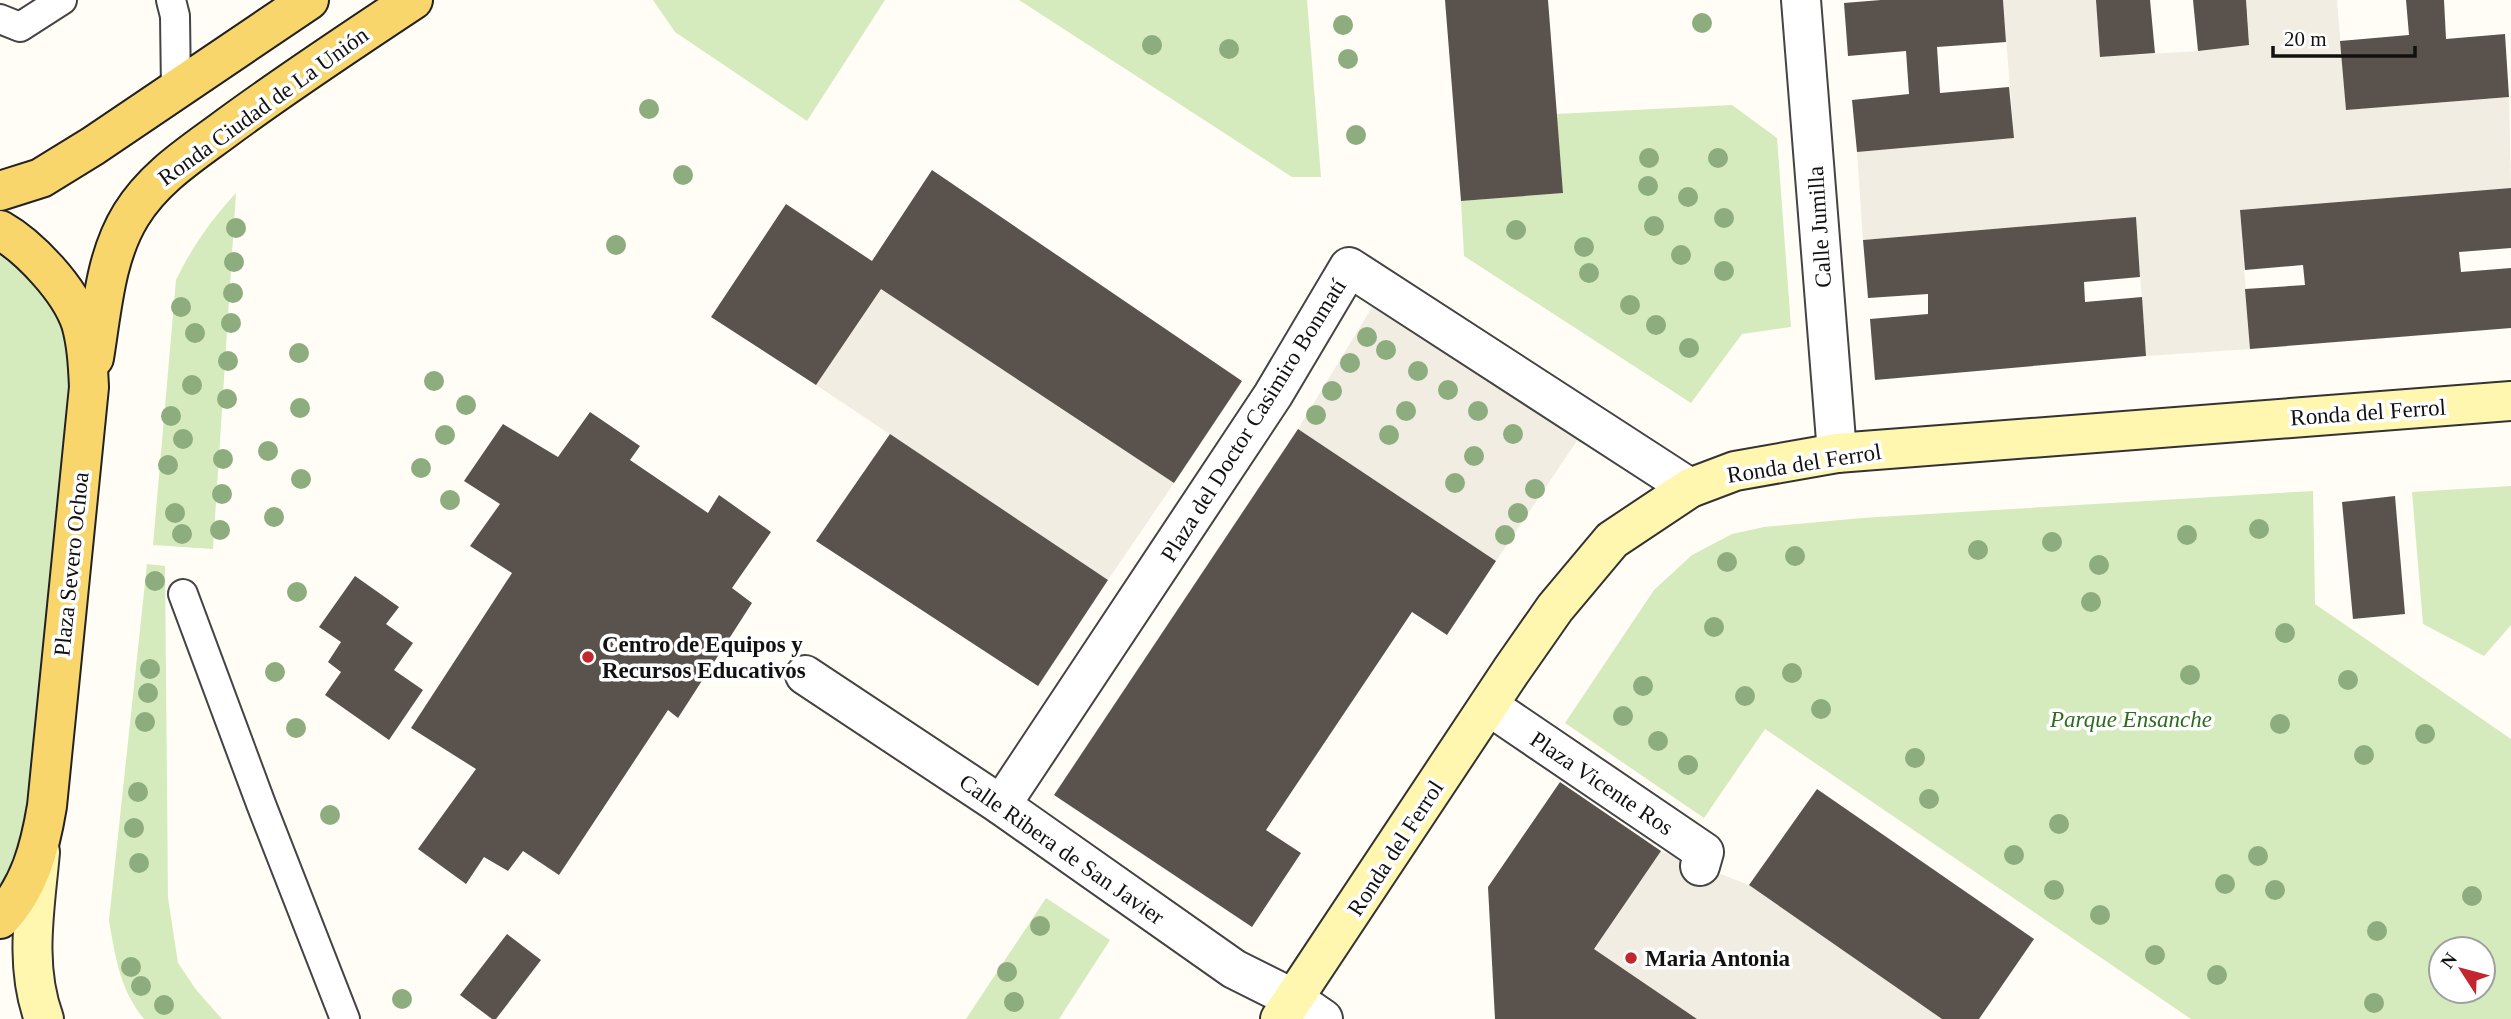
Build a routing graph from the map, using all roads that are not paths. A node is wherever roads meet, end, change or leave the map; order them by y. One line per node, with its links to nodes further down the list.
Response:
1 (62, 0): 6 (lane)
2 (171, 0): 7 (lane)
3 (309, 0): 7 (main road)
4 (413, 0): 10 (main road, Ronda Ciudad de La Unión)
5 (1801, 0): 12 (street, Calle Jumilla)
6 (0, 19)
7 (176, 90): 8 (main road)
8 (0, 191)
9 (0, 230): 10 (main road, Plaza Severo Ochoa)
10 (89, 387): 18 (main road, Plaza Severo Ochoa)
11 (2511, 401): 12 (street, Ronda del Ferrol)
12 (1837, 453): 13 (street, Ronda del Ferrol)
13 (1690, 488): 16 (street, Ronda del Ferrol); 17 (street, Plaza del Doctor Casimiro Bonmatí)
14 (183, 594): 23 (lane)
15 (805, 675): 17 (street, Calle Ribera de San Javier)
16 (1489, 706): 19 (street, Plaza Vicente Ros); 21 (street, Ronda del Ferrol)
17 (1000, 805): 21 (street, Calle Ribera de San Javier)
18 (41, 843): 20 (main road, Plaza Severo Ochoa); 22 (street)
19 (1700, 866)
20 (0, 919)
21 (1299, 1012)
22 (44, 1019)
23 (345, 1019)

